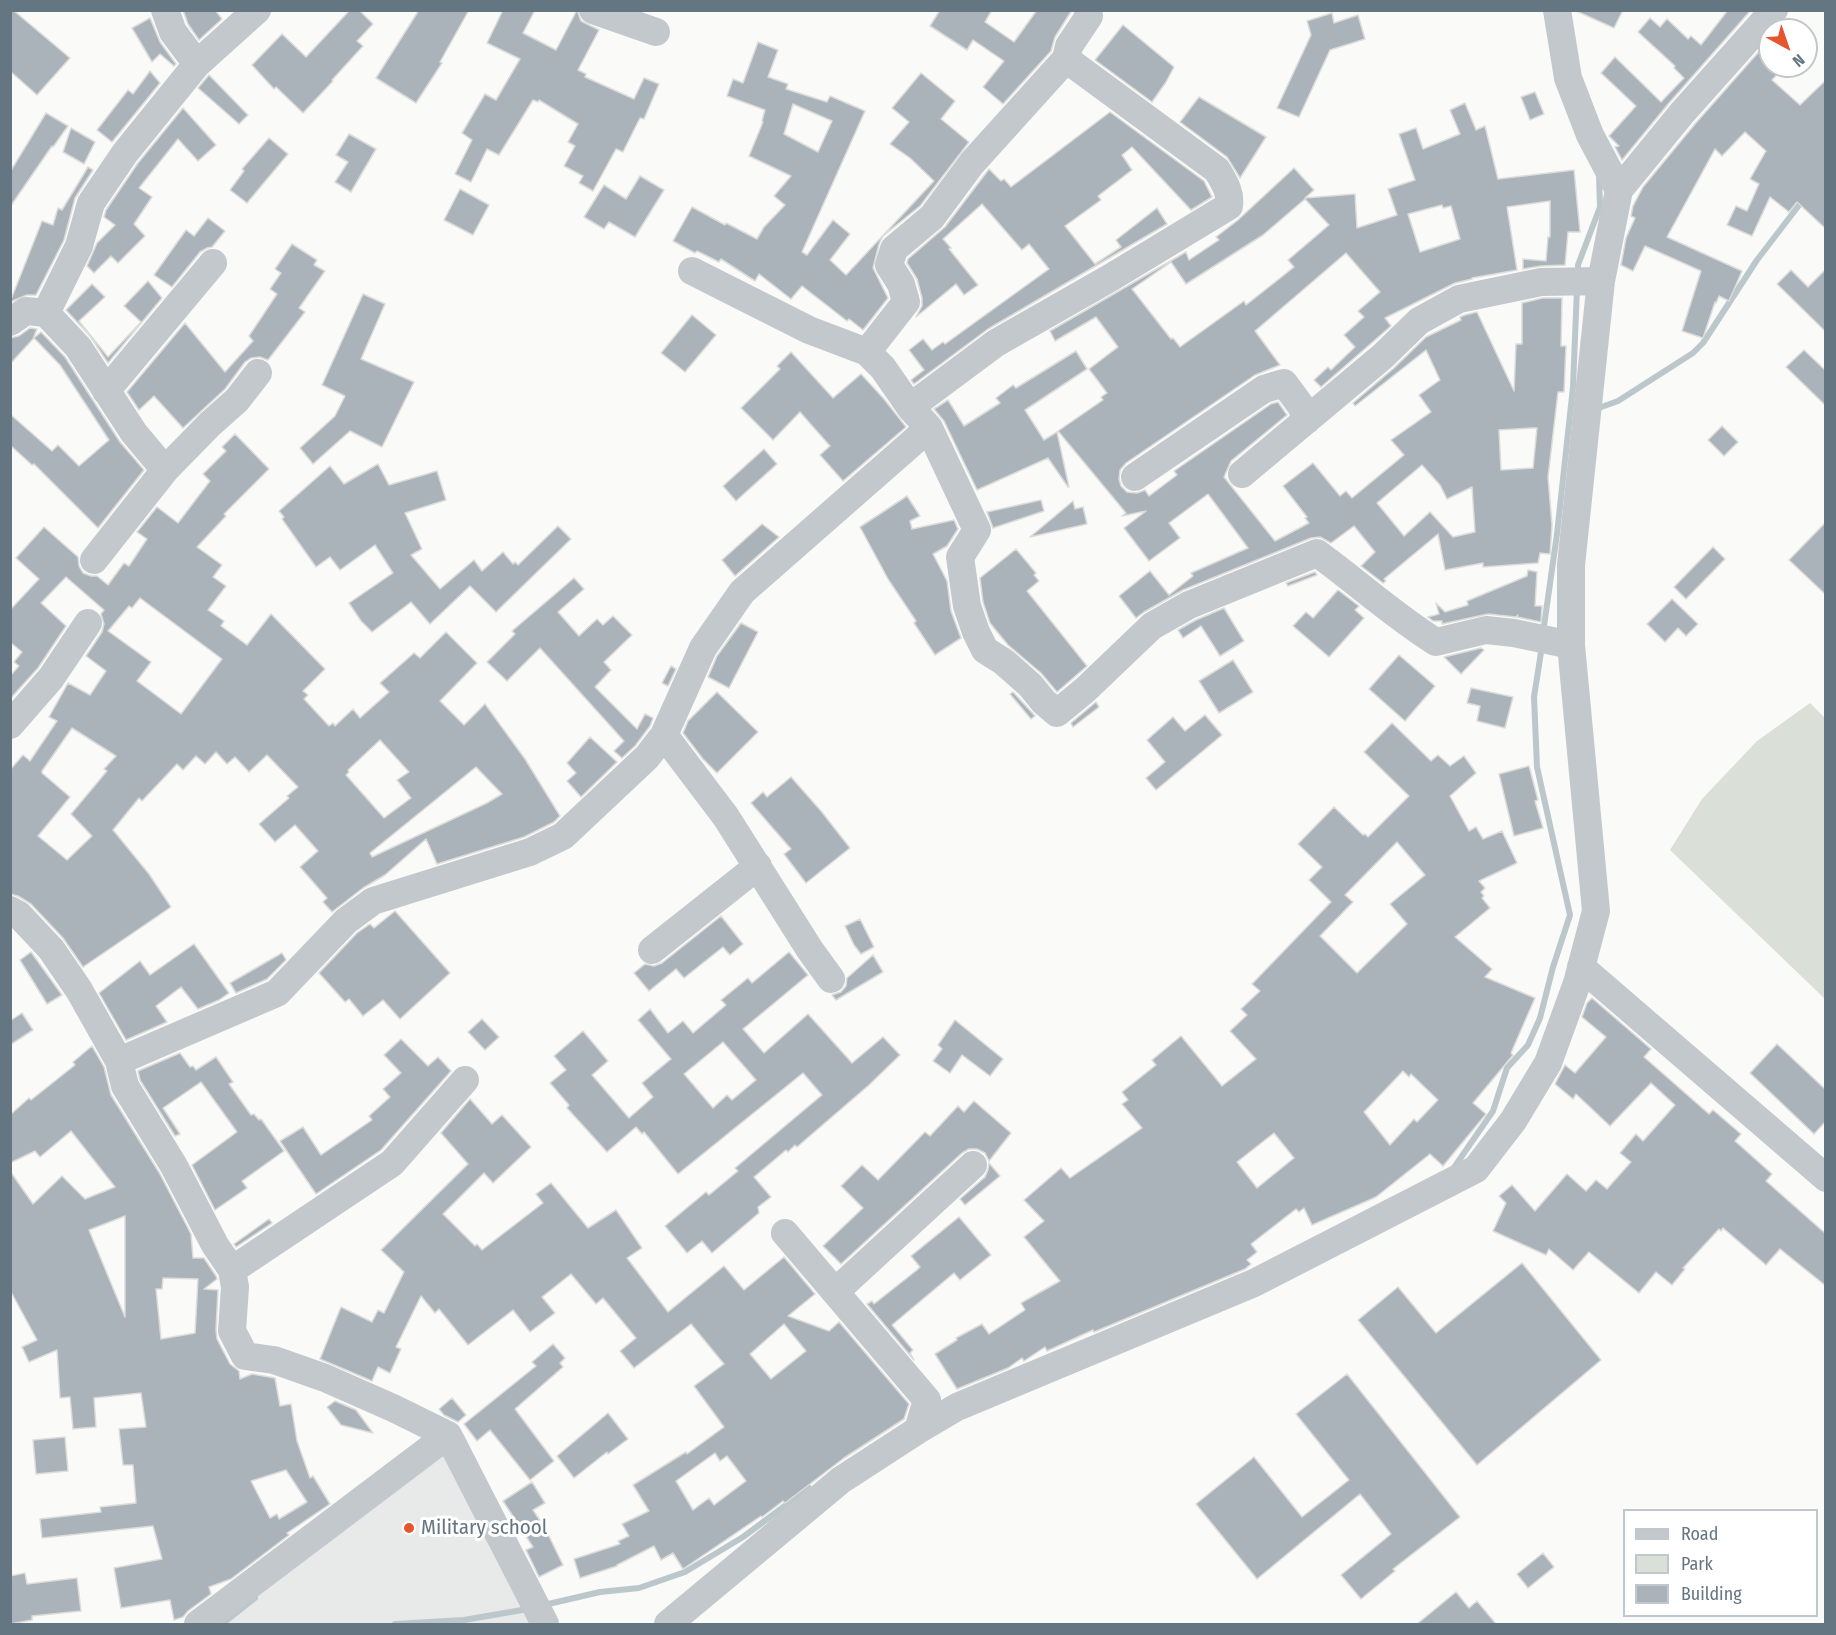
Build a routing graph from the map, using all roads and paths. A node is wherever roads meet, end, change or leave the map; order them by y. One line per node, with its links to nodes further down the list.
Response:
1 (165, 10): 9 (street)
2 (257, 10): 9 (street)
3 (593, 10): 7 (street)
4 (1088, 10): 8 (street)
5 (1557, 10): 10 (street)
6 (1774, 10): 10 (street)
7 (656, 32)
8 (1066, 59): 16 (street); 19 (street)
9 (197, 64): 14 (street)
10 (1619, 190): 13 (street)
11 (213, 263): 18 (street)
12 (692, 271): 16 (street)
13 (1601, 281): 20 (street); 27 (street)
14 (46, 313): 15 (street); 18 (street)
15 (10, 322)
16 (867, 352): 19 (street)
17 (258, 373): 22 (street)
18 (106, 391): 22 (street)
19 (910, 406): 21 (street)
20 (1307, 420): 23 (street); 24 (street)
21 (929, 428): 27 (street); 29 (street)
22 (165, 470): 25 (street)
23 (1242, 474)
24 (1135, 477)
25 (94, 560)
26 (88, 623): 28 (street)
27 (1571, 645): 33 (street)
28 (10, 725)
29 (664, 735): 30 (street); 35 (street)
30 (758, 866): 32 (street); 34 (street)
31 (10, 910): 35 (street)
32 (652, 950)
33 (1581, 967): 38 (street); 42 (street)
34 (831, 979)
35 (119, 1060): 40 (street)
36 (465, 1080): 40 (street)
37 (973, 1165): 41 (street)
38 (1826, 1178)
39 (785, 1233): 41 (street)
40 (232, 1270): 43 (street)
41 (836, 1291): 42 (street)
42 (918, 1430): 46 (street)
43 (448, 1435): 44 (street); 45 (street)
44 (198, 1624)
45 (545, 1624)
46 (668, 1624)

